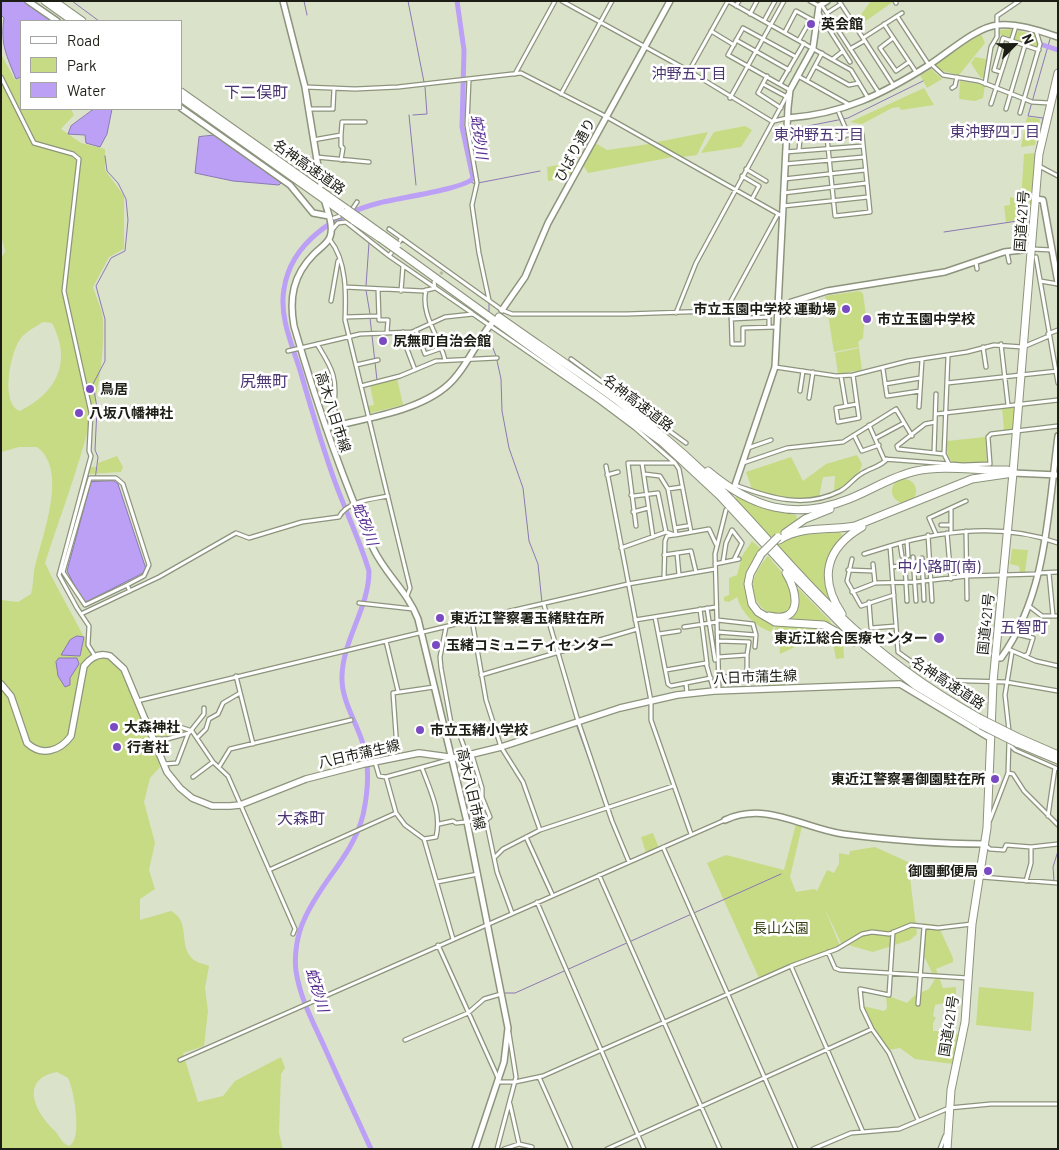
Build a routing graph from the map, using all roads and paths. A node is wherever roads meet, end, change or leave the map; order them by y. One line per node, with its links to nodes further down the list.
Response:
1 (28, 1): 24 (street)
2 (44, 1): 25 (highway)
3 (54, 1): 26 (highway)
4 (283, 1): 78 (street)
5 (555, 1): 66 (street)
6 (562, 1): 28 (street)
7 (612, 1): 28 (street)
8 (670, 1): 47 (street, ひばり通り)
9 (728, 1): 17 (street); 34 (street)
10 (739, 1): 17 (street)
11 (757, 1): 21 (street)
12 (774, 1): 27 (street)
13 (784, 1): 31 (street)
14 (810, 1): 18 (street)
15 (1018, 1): 32 (street)
16 (840, 3): 19 (street); 40 (street)
17 (736, 6): 21 (street)
18 (821, 6): 19 (street); 29 (street); 51 (street)
19 (827, 13): 49 (street)
20 (902, 13): 22 (street)
21 (750, 14): 27 (street)
22 (896, 16): 30 (street); 58 (street)
23 (811, 19): 29 (street); 36 (street); 42 (street)
24 (56, 20)
25 (72, 20)
26 (81, 20)
27 (764, 21): 31 (street)
28 (600, 22): 47 (street); 84 (street)
29 (817, 23): 48 (street)
30 (884, 24): 39 (street); 40 (street)
31 (771, 25): 36 (street); 38 (street)
32 (997, 25): 33 (street); 58 (street); 76 (street)
33 (1016, 26): 35 (street); 43 (street)
34 (711, 31): 45 (street); 62 (street)
35 (1036, 31): 37 (street); 50 (street)
36 (785, 32): 42 (street)
37 (1058, 37)
38 (763, 38): 41 (street); 52 (street); 54 (street)
39 (893, 38): 57 (street); 57 (street)
40 (863, 39): 49 (street); 77 (street)
41 (736, 40): 45 (street); 52 (street)
42 (799, 40): 44 (street)
43 (1010, 40): 46 (street); 63 (street); 63 (street)
44 (804, 43): 48 (street); 54 (street)
45 (734, 45): 59 (street)
46 (1025, 45): 50 (street); 86 (street)
47 (644, 46): 62 (street); 101 (street, ひばり通り)
48 (813, 48): 53 (street); 68 (street)
49 (850, 49): 85 (street)
50 (1038, 50): 91 (street)
51 (843, 51): 55 (street); 56 (street)
52 (756, 52): 59 (street); 61 (street)
53 (822, 53): 55 (street); 60 (street)
54 (796, 57): 61 (street)
55 (833, 59): 73 (street)
56 (850, 62)
57 (909, 62): 64 (street)
58 (930, 64): 64 (street); 70 (street)
59 (748, 65): 67 (street); 88 (street)
60 (815, 66): 72 (street); 73 (street)
61 (789, 70): 75 (street)
62 (689, 71): 88 (street)
63 (1001, 72): 81 (street)
64 (916, 73): 77 (street)
65 (1058, 73): 92 (highway, 国道421号)
66 (515, 74): 71 (street); 84 (street)
67 (767, 76): 74 (street); 75 (street)
68 (798, 76): 72 (street); 82 (street)
69 (1, 77): 351 (street)
70 (957, 77): 76 (street); 80 (street)
71 (470, 80): 79 (street); 168 (street)
72 (807, 81): 94 (street)
73 (859, 83): 89 (street)
74 (763, 84): 87 (street); 95 (street)
75 (780, 84): 82 (street)
76 (985, 84): 81 (street)
77 (894, 86): 85 (street)
78 (305, 87): 79 (street); 97 (street)
79 (334, 88): 97 (street)
80 (952, 88)
81 (996, 89): 86 (street); 93 (street)
82 (790, 90): 87 (street); 102 (street)
83 (182, 93): 141 (highway, 名神高速道路)
84 (561, 94): 101 (street)
85 (879, 94): 89 (street)
86 (1010, 94): 91 (street); 98 (street)
87 (787, 97): 95 (street)
88 (730, 98): 103 (street)
89 (868, 98): 94 (street)
90 (182, 99): 141 (highway, 名神高速道路)
91 (1025, 99): 92 (street); 100 (street)
92 (1049, 103): 121 (highway, 国道421号)
93 (991, 104)
94 (850, 105): 102 (street)
95 (781, 108): 103 (street)
96 (182, 109): 143 (street)
97 (309, 109): 110 (street)
98 (1006, 109)
99 (839, 113): 108 (street)
100 (1020, 113)
101 (605, 116): 132 (street); 171 (street, ひばり通り)
102 (788, 120): 103 (street); 114 (street)
103 (773, 121): 122 (street)
104 (365, 122): 106 (street)
105 (834, 129): 107 (street)
106 (341, 135): 110 (street); 117 (street)
107 (834, 136): 108 (street); 109 (street)
108 (845, 136): 111 (street)
109 (827, 137): 112 (street); 113 (street)
110 (313, 140): 115 (street)
111 (863, 146): 112 (street); 116 (street)
112 (828, 148): 113 (street); 118 (street)
113 (799, 151): 114 (street)
114 (785, 152): 120 (street)
115 (316, 157): 117 (street); 130 (street)
116 (864, 157): 118 (street); 123 (street)
117 (340, 160): 119 (street)
118 (829, 161): 120 (street); 124 (street)
119 (369, 162)
120 (785, 164): 127 (street)
121 (1038, 166): 126 (street); 136 (highway, 国道421号)
122 (746, 169): 125 (street); 128 (street)
123 (865, 170): 124 (street); 129 (street)
124 (831, 174): 127 (street); 131 (street)
125 (742, 176): 132 (street); 135 (street)
126 (1058, 176)
127 (784, 178): 133 (street)
128 (766, 181)
129 (867, 184): 131 (street); 134 (street)
130 (321, 185)
131 (832, 187): 133 (street); 137 (street)
132 (736, 191): 135 (street); 174 (street)
133 (783, 193): 140 (street)
134 (868, 197): 137 (street); 137 (street)
135 (752, 198): 142 (street)
136 (1036, 199): 148 (highway, 国道421号); 149 (street)
137 (833, 201): 140 (street)
138 (325, 202): 143 (street)
139 (357, 202): 143 (street)
140 (783, 206): 142 (street)
141 (345, 211): 145 (highway, 名神高速道路, bridge)
142 (780, 215): 170 (street); 172 (street)
143 (331, 217): 144 (street)
144 (332, 229): 147 (street); 152 (street)
145 (384, 234): 146 (street); 150 (highway, 名神高速道路, bridge)
146 (402, 238): 152 (street); 168 (street)
147 (330, 240): 154 (street); 193 (street, 高木八日市線)
148 (1032, 248): 149 (street); 151 (street); 162 (highway, 国道421号)
149 (1055, 250): 161 (street)
150 (402, 251): 233 (highway, 名神高速道路); 305 (highway, 名神高速道路)
151 (1007, 252): 155 (street); 156 (street)
152 (390, 256): 157 (street)
153 (1036, 257): 160 (street)
154 (339, 258): 163 (street); 169 (street)
155 (976, 262): 158 (street); 170 (street)
156 (1009, 262)
157 (403, 265): 164 (street); 167 (street)
158 (977, 269)
159 (434, 282): 164 (street)
160 (1040, 282): 161 (street); 162 (street); 187 (street)
161 (1058, 284)
162 (1029, 285): 192 (highway, 国道421号)
163 (346, 287): 165 (street); 177 (street)
164 (435, 288): 166 (street); 175 (street)
165 (378, 289): 167 (street); 176 (street)
166 (426, 290): 167 (street); 179 (street)
167 (401, 291)
168 (489, 300): 171 (street)
169 (331, 301)
170 (779, 306): 173 (street); 181 (street)
171 (502, 310): 174 (street)
172 (725, 310): 173 (street); 174 (street)
173 (731, 310): 178 (street)
174 (676, 313)
175 (473, 314): 179 (street); 180 (street)
176 (379, 316): 177 (street); 185 (street)
177 (345, 317): 188 (street)
178 (731, 318): 182 (street); 182 (street)
179 (431, 322): 183 (street); 194 (street)
180 (491, 324): 201 (street); 253 (street)
181 (778, 326): 182 (street); 204 (street)
182 (769, 327)
183 (416, 330): 186 (street); 194 (street)
184 (1058, 330): 187 (street)
185 (387, 332): 186 (street); 188 (street)
186 (403, 332): 207 (street)
187 (1048, 335): 192 (street); 209 (street)
188 (350, 338): 189 (street); 203 (street)
189 (318, 344): 193 (street); 236 (street)
190 (1001, 344): 191 (street); 192 (street); 214 (street)
191 (984, 347): 196 (street); 205 (street)
192 (1023, 347): 212 (highway, 国道421号)
193 (300, 348): 195 (street); 239 (street, 高木八日市線)
194 (442, 348): 200 (street)
195 (288, 351)
196 (948, 356): 202 (street); 216 (street)
197 (498, 358): 201 (street)
198 (571, 359): 246 (street)
199 (378, 360): 203 (street)
200 (445, 360): 201 (street); 207 (street)
201 (469, 360): 232 (street)
202 (922, 360): 206 (street); 215 (street)
203 (356, 365): 219 (street)
204 (774, 367): 208 (street); 248 (street)
205 (986, 367)
206 (883, 369): 211 (street); 218 (street)
207 (415, 370): 219 (street)
208 (803, 370): 210 (street); 220 (street)
209 (1056, 371): 212 (street); 217 (street)
210 (813, 372): 213 (street); 223 (street)
211 (853, 375): 213 (street); 225 (street)
212 (1021, 375): 214 (street); 226 (highway, 国道421号)
213 (841, 376): 228 (street)
214 (1005, 376): 216 (street); 227 (street)
215 (920, 378): 218 (street); 221 (street)
216 (947, 383): 230 (street)
217 (1058, 383)
218 (885, 384): 221 (street)
219 (361, 386): 232 (street)
220 (800, 391)
221 (920, 391): 229 (street)
222 (936, 394): 231 (street)
223 (809, 398)
224 (1058, 400): 226 (street)
225 (857, 404): 228 (street); 228 (street)
226 (1019, 404): 227 (street); 240 (highway, 国道421号)
227 (1008, 405): 230 (street)
228 (846, 406)
229 (919, 407)
230 (946, 412): 231 (street); 250 (street)
231 (936, 414): 234 (street)
232 (369, 417): 236 (street); 267 (street)
233 (640, 419): 268 (highway); 360 (highway, 名神高速道路)
234 (935, 422): 242 (street); 249 (street)
235 (904, 423): 237 (street); 242 (street); 244 (street)
236 (340, 424): 239 (street)
237 (869, 426): 241 (street); 244 (street)
238 (1058, 426): 240 (street)
239 (326, 428): 270 (street, 高木八日市線)
240 (1017, 431): 255 (street); 258 (highway, 国道421号)
241 (854, 435): 247 (street); 254 (street)
242 (912, 436): 249 (street)
243 (1058, 436): 261 (street)
244 (876, 438): 247 (street)
245 (771, 440): 248 (street)
246 (686, 443)
247 (879, 445): 251 (street)
248 (748, 448): 254 (street)
249 (934, 453): 250 (street)
250 (944, 454): 255 (street)
251 (888, 458): 255 (street); 263 (street)
252 (642, 463): 253 (street); 259 (street); 265 (street)
253 (675, 463): 262 (street)
254 (743, 463): 263 (street)
255 (949, 464)
256 (606, 466): 260 (street)
257 (618, 472): 260 (street)
258 (1013, 473): 261 (street); 268 (highway); 275 (highway); 285 (highway, 国道421号)
259 (644, 474): 264 (street); 266 (street)
260 (608, 475): 297 (street)
261 (1055, 475): 291 (street)
262 (682, 487): 264 (street); 283 (street)
263 (735, 487)
264 (668, 489): 280 (street)
265 (631, 494): 266 (street); 274 (street)
266 (647, 494): 271 (street); 282 (street)
267 (388, 496): 270 (street); 337 (street)
268 (848, 500): 290 (highway)
269 (966, 501): 272 (street)
270 (353, 505): 334 (street); 337 (street, 高木八日市線)
271 (648, 508): 274 (street); 289 (street)
272 (951, 508): 277 (street); 286 (street)
273 (726, 510): 295 (street)
274 (633, 512): 278 (street)
275 (868, 522): 290 (highway); 360 (highway)
276 (941, 525): 277 (street)
277 (951, 525): 284 (street)
278 (636, 526)
279 (687, 526): 280 (street)
280 (675, 528): 287 (street)
281 (966, 531): 284 (street); 285 (street); 323 (street)
282 (666, 532): 287 (street); 289 (street)
283 (691, 532): 287 (street); 295 (street)
284 (949, 533): 286 (street); 325 (street)
285 (1008, 533): 291 (street); 322 (highway, 国道421号)
286 (936, 534): 288 (street)
287 (675, 535): 300 (street)
288 (928, 535): 292 (street); 326 (street)
289 (653, 537): 297 (street)
290 (779, 538): 301 (highway, bridge)
291 (1045, 538): 294 (street); 319 (street)
292 (907, 541): 293 (street); 303 (street)
293 (900, 543): 296 (street); 302 (street)
294 (1058, 543)
295 (716, 544): 311 (street)
296 (890, 546): 299 (street); 313 (street)
297 (621, 548): 332 (street)
298 (677, 553): 300 (street); 317 (street); 321 (street)
299 (864, 554)
300 (664, 555): 324 (street)
301 (762, 555): 305 (highway); 396 (highway)
302 (902, 556)
303 (908, 556)
304 (913, 557): 328 (street)
305 (776, 558): 396 (highway, 名神高速道路)
306 (922, 558): 327 (street)
307 (739, 559): 309 (street)
308 (852, 559): 315 (street)
309 (734, 560): 310 (street); 310 (street)
310 (723, 562): 311 (street)
311 (714, 564): 314 (street)
312 (873, 564): 316 (street)
313 (892, 567): 330 (street); 331 (street)
314 (715, 569): 317 (street); 347 (street)
315 (848, 570): 316 (street); 335 (street)
316 (873, 571): 329 (street)
317 (696, 572): 321 (street)
318 (1058, 572): 320 (street)
319 (1038, 573): 320 (street); 322 (street); 346 (street)
320 (1049, 573): 352 (street)
321 (679, 575): 324 (street)
322 (1004, 575): 323 (street); 383 (highway, 国道421号)
323 (967, 576): 325 (street); 338 (street)
324 (664, 578): 332 (street)
325 (951, 579): 326 (street)
326 (931, 580): 327 (street); 342 (street)
327 (923, 581): 328 (street); 339 (street)
328 (915, 582): 331 (street); 341 (street)
329 (875, 583): 330 (street); 335 (street)
330 (893, 583): 331 (street); 336 (street)
331 (906, 583): 340 (street)
332 (628, 584): 345 (street); 356 (street)
333 (127, 585): 333 (street); 334 (street)
334 (130, 591): 351 (street)
335 (852, 592): 343 (street)
336 (894, 595): 343 (street); 362 (street)
337 (407, 596): 349 (street, 高木八日市線)
338 (967, 599)
339 (924, 600)
340 (907, 601)
341 (916, 601)
342 (932, 601)
343 (869, 602): 362 (street)
344 (359, 603): 349 (street)
345 (544, 605): 355 (street); 379 (street)
346 (1029, 606): 352 (street); 370 (street)
347 (716, 607): 348 (street); 357 (street)
348 (706, 608): 350 (street); 358 (street)
349 (415, 609): 366 (street, 高木八日市線)
350 (700, 610): 354 (street); 359 (street)
351 (81, 614): 380 (street)
352 (1053, 616): 353 (street)
353 (1058, 616)
354 (655, 617): 356 (street); 368 (street)
355 (472, 620): 361 (street); 388 (street)
356 (635, 620): 364 (street)
357 (717, 621): 358 (street); 367 (street); 369 (street)
358 (709, 623): 359 (street); 371 (street)
359 (702, 624): 363 (street); 372 (street)
360 (850, 625): 409 (highway, 名神高速道路)
361 (446, 626): 366 (street); 417 (street)
362 (896, 626): 392 (street)
363 (684, 627)
364 (637, 629): 379 (street); 404 (street)
365 (679, 631): 368 (street)
366 (422, 632): 373 (street); 397 (street, 高木八日市線)
367 (717, 633): 369 (street); 371 (street); 374 (street)
368 (659, 634): 387 (street)
369 (756, 634): 376 (street)
370 (1015, 634): 378 (street); 382 (street)
371 (711, 635): 372 (street); 375 (street)
372 (704, 636): 377 (street)
373 (386, 640): 389 (street); 398 (street)
374 (718, 641): 375 (street); 381 (street)
375 (716, 647): 377 (street); 384 (street)
376 (755, 647)
377 (706, 649): 385 (street)
378 (1010, 650): 382 (street); 383 (street); 393 (street)
379 (557, 653): 388 (street); 407 (street)
380 (95, 656): 395 (main road); 403 (main road, 八日市蒲生線)
381 (747, 656): 384 (street); 391 (street)
382 (1024, 656): 386 (street)
383 (996, 658): 392 (highway, 国道421号)
384 (717, 659): 385 (street); 391 (street)
385 (708, 662): 387 (street); 390 (street)
386 (1058, 666)
387 (666, 670): 394 (street)
388 (481, 675): 416 (street)
389 (236, 676): 401 (street); 403 (street)
390 (711, 678): 394 (street); 399 (street)
391 (719, 678): 399 (street)
392 (993, 682): 393 (street); 412 (highway, 国道421号)
393 (1006, 682): 400 (street); 414 (street)
394 (686, 683): 402 (street)
395 (1, 684)
396 (916, 686): 409 (highway, 名神高速道路)
397 (435, 687): 398 (street); 420 (street, 高木八日市線)
398 (398, 691): 419 (street)
399 (717, 691): 402 (main road, 八日市蒲生線); 412 (main road, 八日市蒲生線)
400 (1058, 691)
401 (240, 693): 411 (street); 415 (street)
402 (687, 693): 404 (main road, 八日市蒲生線)
403 (137, 701): 408 (main road, 八日市蒲生線)
404 (651, 701): 407 (main road, 八日市蒲生線); 430 (street)
405 (204, 708): 410 (street)
406 (351, 720): 415 (street)
407 (578, 721): 416 (main road, 八日市蒲生線); 432 (street)
408 (148, 722): 410 (street); 413 (main road, 八日市蒲生線)
409 (981, 722): 414 (highway, 名神高速道路, bridge)
410 (190, 732): 411 (street); 413 (street); 423 (street)
411 (198, 737): 421 (street)
412 (990, 738): 440 (highway, 国道421号)
413 (154, 739): 423 (main road, 八日市蒲生線)
414 (1015, 741): 418 (highway, 名神高速道路); 424 (highway, 名神高速道路); 427 (street)
415 (253, 744): 425 (street)
416 (501, 747): 417 (main road, 八日市蒲生線); 441 (street)
417 (469, 755): 420 (main road, 八日市蒲生線); 435 (street)
418 (1058, 755)
419 (394, 758): 420 (main road, 八日市蒲生線); 422 (main road, 八日市蒲生線)
420 (452, 759): 426 (street); 437 (street, 高木八日市線)
421 (213, 762): 425 (street); 428 (street)
422 (373, 762): 429 (street); 431 (main road, 八日市蒲生線)
423 (164, 764): 431 (main road, 八日市蒲生線)
424 (1057, 766): 434 (street)
425 (219, 767): 431 (street)
426 (422, 768): 429 (street); 438 (street)
427 (1008, 773): 434 (street); 440 (street)
428 (193, 776)
429 (386, 778): 433 (street)
430 (673, 786): 432 (street); 442 (street)
431 (240, 805): 451 (street)
432 (608, 808): 441 (street); 450 (street)
433 (396, 813): 444 (street); 451 (street)
434 (1048, 816): 439 (street)
435 (486, 820): 437 (street); 449 (street)
436 (725, 820): 442 (street); 445 (street)
437 (467, 822): 438 (street); 452 (street, 高木八日市線)
438 (439, 824): 444 (street)
439 (1058, 824)
440 (987, 828): 445 (highway, 国道421号)
441 (540, 830): 443 (street)
442 (691, 834): 447 (street)
443 (526, 837): 449 (street); 458 (street)
444 (424, 839): 456 (street)
445 (985, 844): 448 (street); 454 (highway, 国道421号)
446 (1058, 844): 448 (street)
447 (663, 847): 450 (street); 474 (street)
448 (1031, 847): 455 (street)
449 (494, 858): 460 (street)
450 (629, 862): 453 (street)
451 (269, 870): 465 (street)
452 (478, 874): 456 (street); 461 (street, 高木八日市線)
453 (599, 875): 458 (street); 477 (street)
454 (981, 877): 455 (street); 462 (highway, 国道421号)
455 (1026, 881): 457 (street)
456 (437, 882): 466 (street)
457 (1058, 883)
458 (552, 894): 459 (street)
459 (536, 902): 460 (street); 481 (street)
460 (512, 912): 461 (street)
461 (488, 924): 466 (street); 473 (street, 高木八日市線)
462 (972, 924): 463 (street); 472 (highway, 国道421号)
463 (924, 926): 464 (street); 471 (street)
464 (893, 931): 468 (street); 470 (street)
465 (294, 933)
466 (453, 939): 467 (street)
467 (438, 945): 476 (street); 483 (street)
468 (828, 952): 469 (street); 470 (street)
469 (791, 966): 474 (street); 482 (street)
470 (891, 975): 471 (street); 479 (street)
471 (922, 976): 472 (street); 475 (street)
472 (968, 978): 491 (highway, 国道421号)
473 (502, 994): 476 (street); 478 (street, 高木八日市線)
474 (728, 995): 477 (street); 485 (street)
475 (918, 1004)
476 (468, 1013): 480 (street); 486 (street)
477 (665, 1022): 481 (street); 490 (street)
478 (508, 1028): 486 (street, 高木八日市線); 487 (street)
479 (872, 1029): 482 (street); 492 (street)
480 (405, 1040)
481 (602, 1050): 484 (street); 495 (street)
482 (826, 1051): 485 (street); 493 (street)
483 (180, 1060)
484 (539, 1077): 487 (street); 501 (street)
485 (764, 1079): 490 (street); 505 (street)
486 (498, 1080): 487 (street); 497 (street, 高木八日市線)
487 (515, 1082): 488 (street)
488 (510, 1104): 496 (street); 498 (street)
489 (1058, 1104): 491 (street)
490 (701, 1106): 495 (street); 504 (street)
491 (949, 1108): 492 (street); 494 (highway, 国道421号)
492 (918, 1120): 493 (street)
493 (863, 1132): 506 (street)
494 (947, 1133): 507 (street); 508 (highway, 国道421号)
495 (638, 1135): 502 (street); 503 (street)
496 (519, 1144): 499 (street); 500 (street)
497 (475, 1149)
498 (498, 1149)
499 (504, 1149)
500 (532, 1149)
501 (571, 1149)
502 (607, 1149)
503 (644, 1149)
504 (720, 1149)
505 (796, 1149)
506 (814, 1149)
507 (940, 1149)
508 (947, 1149)

